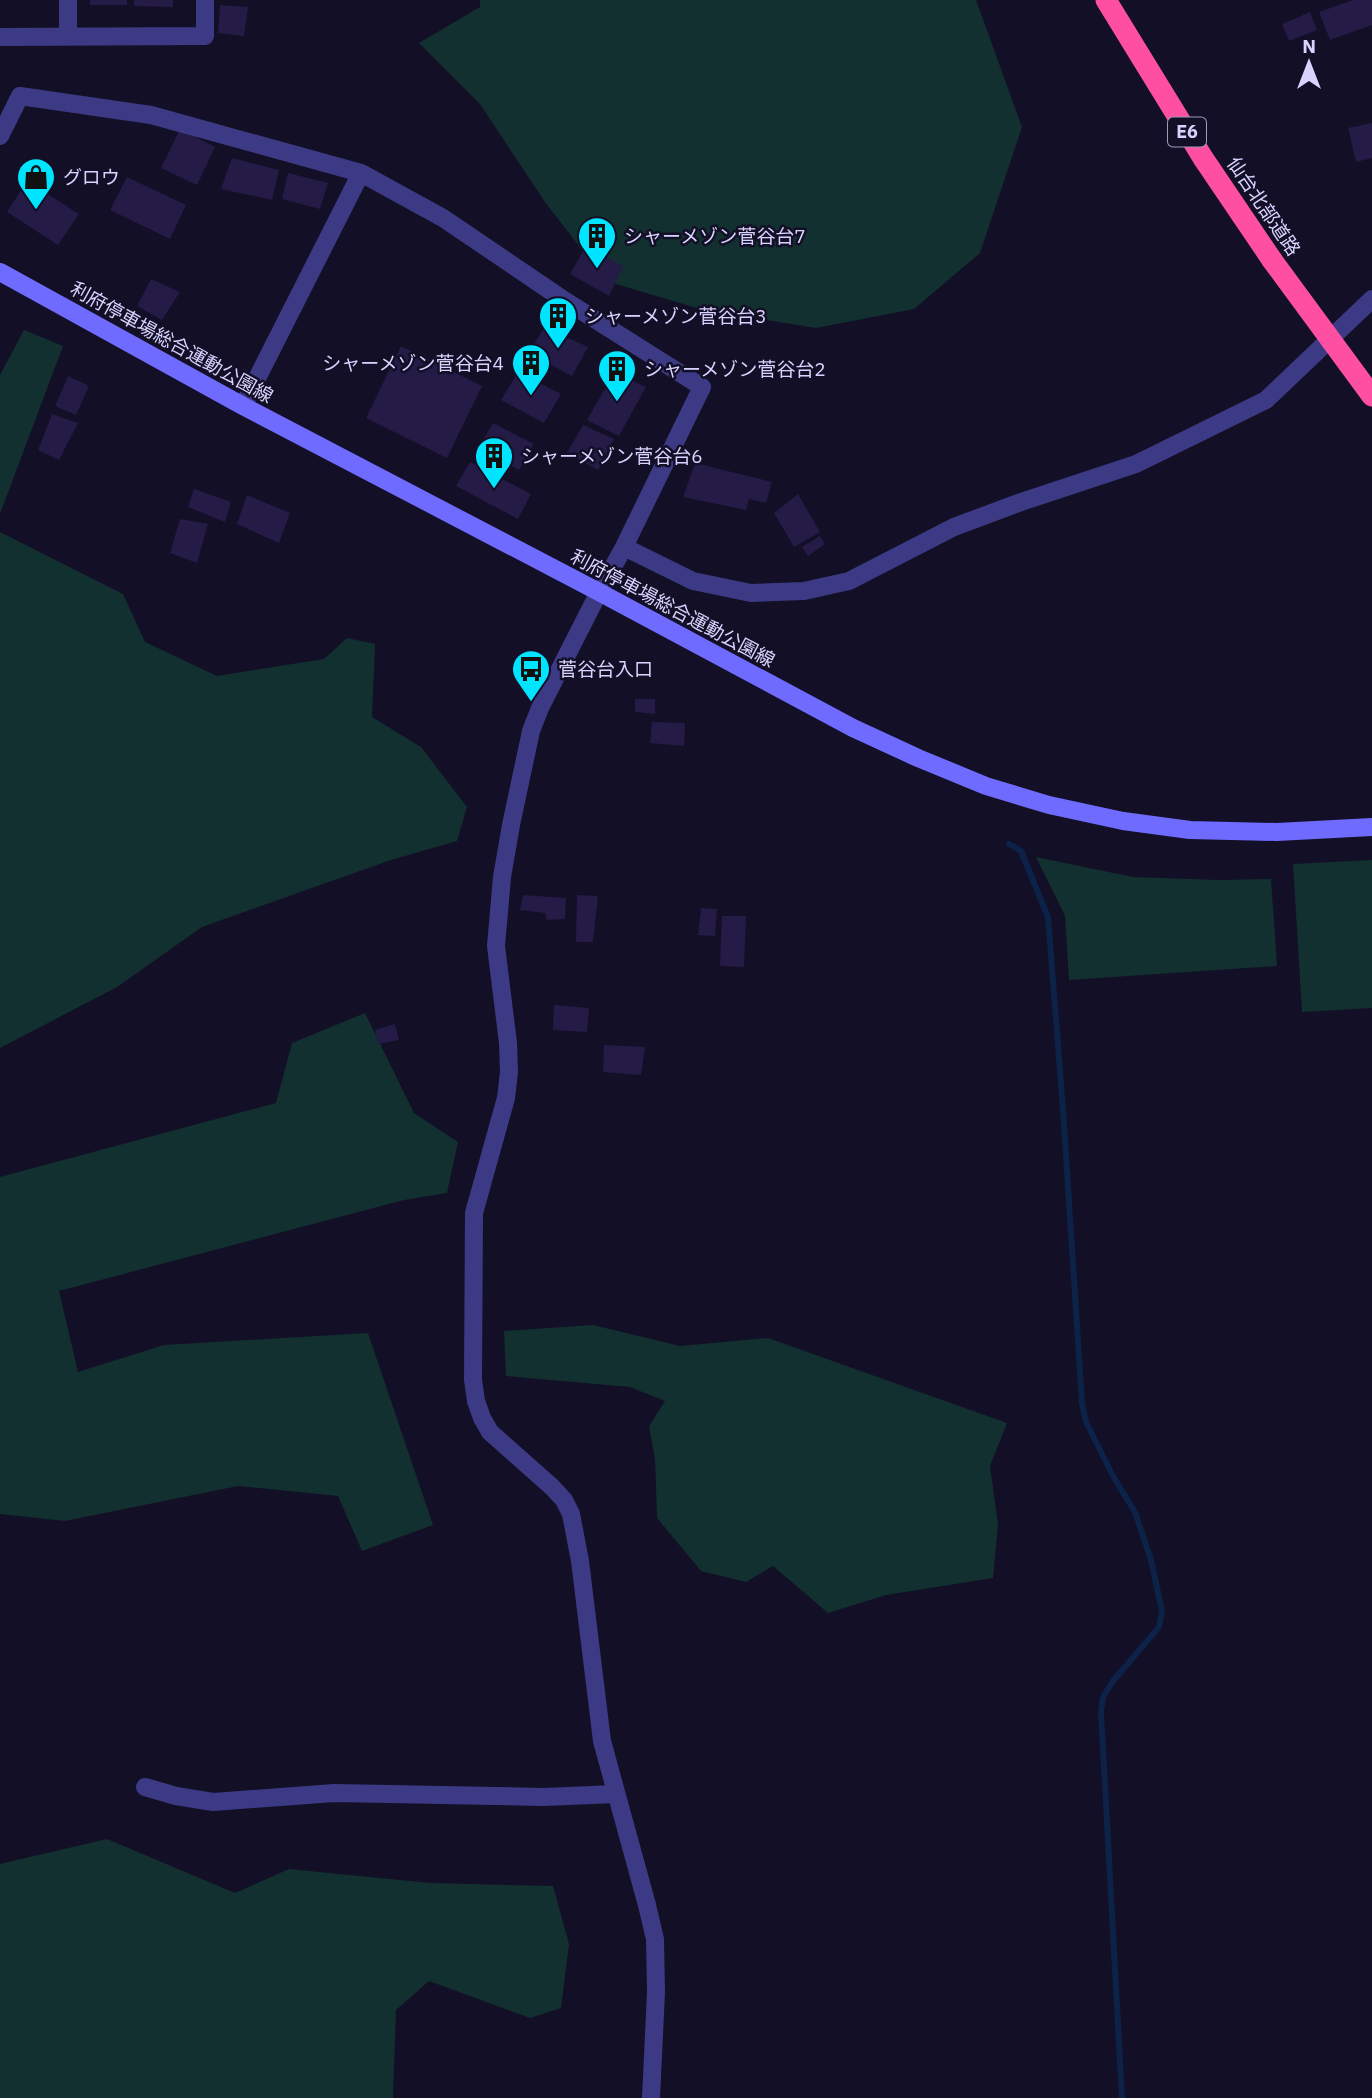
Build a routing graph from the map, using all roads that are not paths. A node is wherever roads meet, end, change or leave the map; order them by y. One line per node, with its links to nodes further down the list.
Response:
1 (68, 0): 4 (street)
2 (205, 0): 4 (street)
3 (1106, 0): 10 (highway, 仙台北部道路 / E6, bridge)
4 (68, 36): 5 (street)
5 (0, 37)
6 (0, 136): 7 (street)
7 (361, 173): 11 (street); 12 (street)
8 (0, 272): 11 (main road, 利府停車場総合運動公園線)
9 (1372, 299): 12 (street)
10 (1372, 396)
11 (243, 406): 13 (main road, 利府停車場総合運動公園線)
12 (624, 547): 13 (street)
13 (599, 592): 14 (main road, 利府停車場総合運動公園線); 16 (street)
14 (1372, 828)
15 (145, 1787): 16 (street)
16 (616, 1794): 17 (street)
17 (651, 2098)

